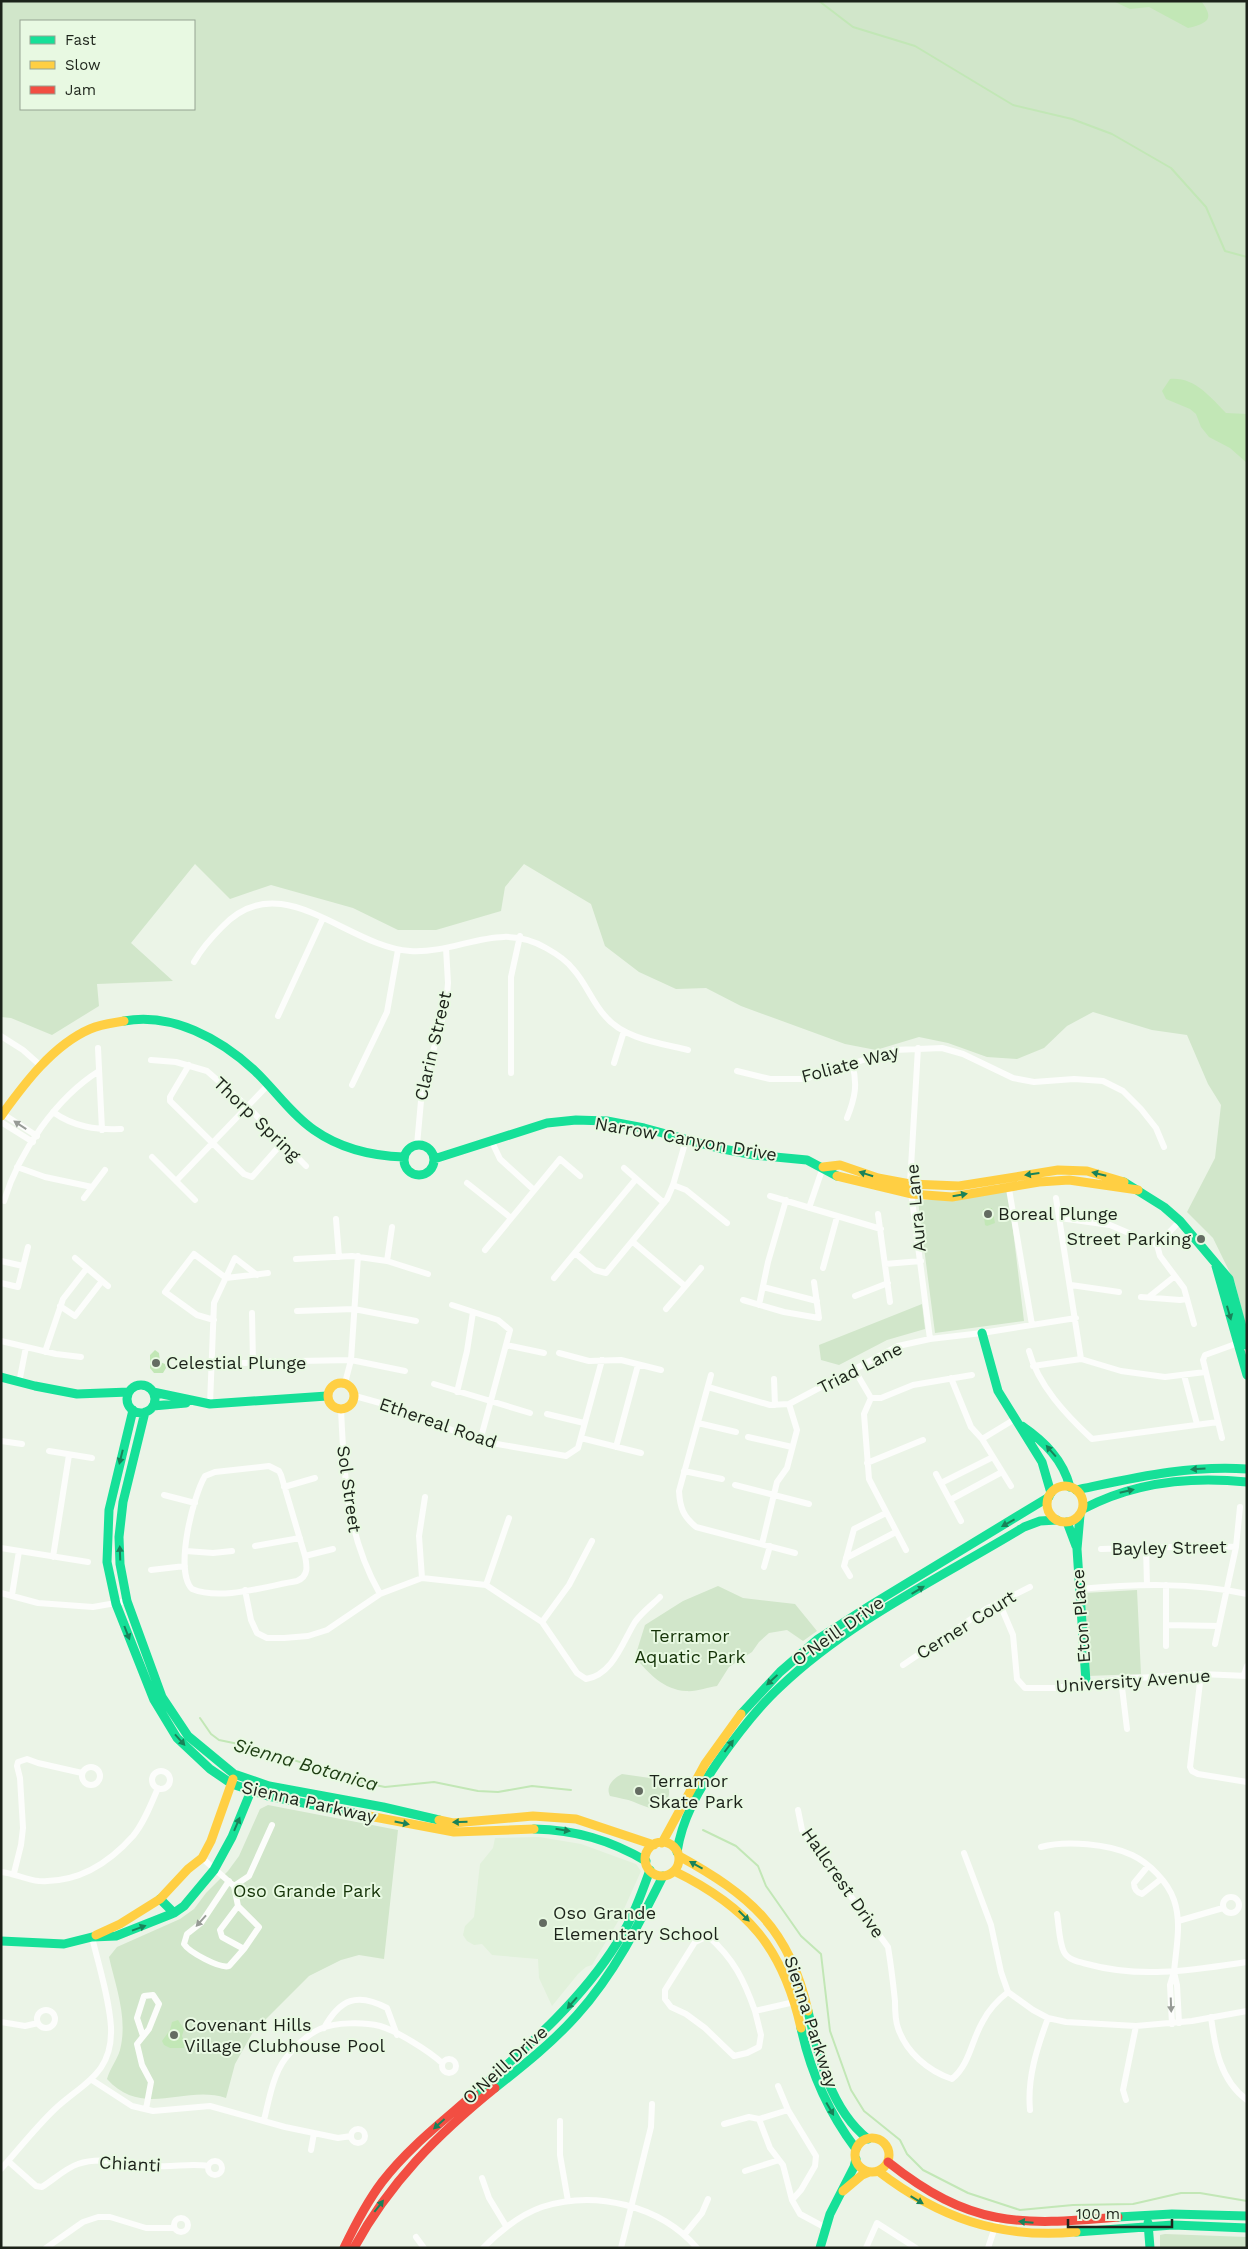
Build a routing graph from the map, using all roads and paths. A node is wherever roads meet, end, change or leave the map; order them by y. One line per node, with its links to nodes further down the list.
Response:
1 (323, 918): 4 (street); 5 (street); 6 (street)
2 (520, 936): 3 (street); 7 (street); 19 (street)
3 (446, 948): 4 (street); 34 (street, Clarin Street)
4 (398, 950): 21 (street)
5 (194, 962)
6 (278, 1016)
7 (624, 1031): 11 (street); 13 (street)
8 (1, 1036): 16 (street)
9 (98, 1048): 17 (street)
10 (918, 1048): 14 (street, Foliate Way); 35 (street, Foliate Way); 49 (street, Aura Lane)
11 (688, 1050)
12 (151, 1060): 15 (street, Thorp Spring)
13 (614, 1063)
14 (852, 1064): 18 (street, Foliate Way); 25 (street)
15 (189, 1065): 22 (street, Thorp Spring); 33 (street)
16 (41, 1066): 20 (main road); 24 (main road)
17 (99, 1071): 23 (street); 27 (street)
18 (737, 1071)
19 (511, 1073)
20 (268, 1085): 22 (street); 37 (main road)
21 (352, 1085)
22 (247, 1106): 31 (street, Thorp Spring); 33 (street)
23 (53, 1112): 27 (street); 28 (street)
24 (2, 1117): 28 (street, one-way to 24); 30 (street)
25 (847, 1118)
26 (121, 1129): 27 (street)
27 (102, 1130)
28 (37, 1136): 30 (street)
29 (686, 1140): 32 (main road, Narrow Canyon Drive); 41 (main road, Narrow Canyon Drive); 50 (street)
30 (32, 1142): 40 (street)
31 (282, 1142): 33 (street); 39 (street, Thorp Spring)
32 (492, 1142): 38 (main road, Narrow Canyon Drive); 52 (street)
33 (213, 1145): 46 (street)
34 (417, 1145): 37 (main road); 38 (main road)
35 (1164, 1148)
36 (152, 1156): 46 (street)
37 (404, 1158): 38 (main road, Narrow Canyon Drive)
38 (434, 1159)
39 (306, 1166)
40 (17, 1167): 51 (street); 59 (street)
41 (823, 1167): 49 (main road, Narrow Canyon Drive, one-way to 41); 53 (main road, Narrow Canyon Drive); 61 (street)
42 (624, 1168): 45 (street)
43 (105, 1170): 51 (street)
44 (580, 1176): 52 (street)
45 (636, 1179): 60 (street); 75 (street)
46 (176, 1181): 57 (street)
47 (1008, 1182): 49 (main road, Narrow Canyon Drive); 53 (main road, Narrow Canyon Drive, one-way to 47); 67 (main road, Narrow Canyon Drive); 122 (street)
48 (467, 1183): 64 (street)
49 (910, 1184): 53 (street, Aura Lane)
50 (674, 1185): 60 (street); 68 (street)
51 (92, 1187): 55 (street)
52 (534, 1190): 64 (street)
53 (912, 1194): 82 (street, Aura Lane)
54 (770, 1196): 58 (street)
55 (84, 1198)
56 (1056, 1198): 65 (street)
57 (195, 1200)
58 (786, 1200): 61 (street); 101 (street)
59 (4, 1201)
60 (664, 1203): 71 (street)
61 (810, 1208): 63 (street)
62 (878, 1214): 70 (street)
63 (836, 1217): 70 (street); 87 (street)
64 (511, 1218): 74 (street)
65 (1060, 1218): 72 (street); 98 (street)
66 (336, 1219): 77 (street)
67 (1180, 1220): 72 (street); 126 (main road, Narrow Canyon Drive)
68 (727, 1223)
69 (392, 1227): 81 (street)
70 (881, 1229): 83 (street)
71 (633, 1242): 75 (street); 100 (street)
72 (1157, 1246): 91 (street)
73 (28, 1247): 84 (street)
74 (485, 1250)
75 (575, 1253): 93 (street)
76 (358, 1256): 77 (street); 81 (street); 113 (street)
77 (339, 1257): 79 (street)
78 (75, 1258): 85 (street)
79 (296, 1259)
80 (1, 1261): 84 (street)
81 (386, 1261): 89 (street)
82 (921, 1261): 83 (street); 124 (street, Aura Lane)
83 (885, 1264): 97 (street)
84 (23, 1266): 96 (street)
85 (87, 1268): 94 (street); 112 (street)
86 (701, 1268): 100 (street)
87 (823, 1268)
88 (268, 1273): 90 (street)
89 (428, 1274)
90 (257, 1276): 92 (street); 92 (street)
91 (1175, 1276): 104 (street); 106 (street)
92 (226, 1278): 119 (street); 119 (street)
93 (554, 1278)
94 (102, 1281): 99 (street); 112 (street)
95 (814, 1282): 108 (street)
96 (1, 1283)
97 (888, 1283): 103 (street); 109 (street)
98 (1071, 1285): 102 (street); 118 (street)
99 (108, 1286)
100 (685, 1286): 114 (street)
101 (763, 1287): 108 (street); 111 (street)
102 (1119, 1292)
103 (855, 1296)
104 (1150, 1296): 105 (street); 106 (street)
105 (1141, 1297)
106 (1187, 1299): 121 (street)
107 (743, 1300): 111 (street)
108 (816, 1301): 111 (street)
109 (890, 1302)
110 (452, 1305): 116 (street)
111 (759, 1305)
112 (60, 1306): 130 (street)
113 (354, 1308): 115 (street); 120 (street); 135 (street)
114 (666, 1309)
115 (297, 1311)
116 (473, 1312): 127 (street); 159 (street)
117 (252, 1314): 139 (street)
118 (1076, 1318): 122 (street, Triad Lane); 134 (street)
119 (214, 1320): 140 (street)
120 (416, 1321)
121 (1194, 1324)
122 (1032, 1325): 123 (street, Triad Lane)
123 (982, 1333): 124 (street, Triad Lane); 175 (main road)
124 (930, 1339): 143 (street, Triad Lane)
125 (1, 1341): 128 (street)
126 (1243, 1343): 146 (street); 150 (main road, Narrow Canyon Drive)
127 (506, 1345): 131 (street); 165 (street)
128 (26, 1347): 130 (street); 155 (street)
129 (1029, 1351): 142 (street)
130 (45, 1352): 133 (street)
131 (544, 1353)
132 (559, 1353): 136 (street)
133 (81, 1357)
134 (1081, 1359): 142 (street); 149 (street)
135 (351, 1360): 138 (street); 145 (street); 154 (street)
136 (602, 1360): 141 (street); 177 (street)
137 (276, 1361): 139 (street)
138 (299, 1361)
139 (253, 1362): 140 (street)
140 (213, 1365): 166 (street)
141 (638, 1365): 144 (street); 189 (street)
142 (1033, 1366): 179 (street)
143 (854, 1369): 163 (street); 167 (street, Triad Lane)
144 (661, 1370)
145 (405, 1371)
146 (1205, 1372): 149 (street); 176 (street)
147 (711, 1375): 157 (street)
148 (972, 1375): 152 (street)
149 (1184, 1375): 179 (street)
150 (1247, 1375)
151 (1, 1377): 155 (main road)
152 (951, 1378): 163 (street); 184 (street)
153 (774, 1379): 168 (street)
154 (345, 1383): 161 (main road); 162 (main road, Ethereal Road)
155 (19, 1384): 160 (main road)
156 (434, 1384): 159 (street)
157 (708, 1387): 168 (street, Triad Lane); 178 (street)
158 (153, 1392): 160 (main road); 164 (main road); 169 (main road)
159 (457, 1392): 165 (street)
160 (128, 1395): 170 (main road)
161 (327, 1396): 166 (main road); 171 (main road)
162 (355, 1396): 171 (main road, Ethereal Road); 187 (street, Ethereal Road)
163 (872, 1398): 196 (street)
164 (196, 1402): 166 (main road); 169 (main road)
165 (490, 1402): 173 (street); 187 (street)
166 (210, 1404)
167 (789, 1404): 168 (street, Triad Lane); 190 (street)
168 (775, 1405)
169 (153, 1406): 172 (main road)
170 (133, 1410): 172 (main road); 263 (main road, Sienna Parkway, one-way to 263)
171 (341, 1410): 257 (street, Sol Street)
172 (145, 1412): 261 (main road, Sienna Parkway, one-way to 172)
173 (530, 1412)
174 (547, 1414): 177 (street)
175 (1017, 1421): 184 (street); 208 (main road, one-way to 175); 211 (main road)
176 (1218, 1422): 179 (street); 183 (street)
177 (584, 1423): 182 (street)
178 (698, 1423): 180 (street); 198 (street)
179 (1197, 1424)
180 (736, 1432)
181 (748, 1437): 190 (street)
182 (581, 1438): 187 (street, Ethereal Road); 189 (street)
183 (1222, 1438)
184 (982, 1439): 194 (street)
185 (922, 1440): 196 (street)
186 (1, 1441): 188 (street)
187 (480, 1441)
188 (22, 1444)
189 (616, 1447): 192 (street)
190 (792, 1447): 210 (street)
191 (48, 1451): 193 (street)
192 (641, 1453)
193 (69, 1456): 195 (street); 241 (street)
194 (993, 1457): 199 (street); 204 (street)
195 (92, 1458)
196 (867, 1463): 218 (street)
197 (1247, 1469): 208 (main road, O'Neill Drive, one-way to 208)
198 (684, 1471): 202 (street); 226 (street)
199 (1002, 1472): 206 (street); 213 (street)
200 (936, 1474): 204 (street)
201 (315, 1478): 207 (street)
202 (722, 1479)
203 (1247, 1482): 217 (main road, one-way to 203)
204 (942, 1483): 213 (street)
205 (735, 1485): 210 (street)
206 (1012, 1486)
207 (284, 1487): 214 (street); 224 (street)
208 (1073, 1488): 211 (main road, O'Neill Drive); 217 (main road)
209 (164, 1494): 214 (street)
210 (773, 1495): 215 (street); 226 (street)
211 (1050, 1495): 220 (main road); 285 (main road, O'Neill Drive, one-way to 285)
212 (425, 1497): 248 (street)
213 (950, 1500): 221 (street)
214 (195, 1503): 237 (street)
215 (809, 1504)
216 (1240, 1507): 230 (street)
217 (1081, 1512): 222 (main road); 233 (main road, Eton Place)
218 (886, 1513): 223 (street); 242 (street)
219 (509, 1518): 249 (street)
220 (1057, 1520): 222 (main road, O'Neill Drive); 288 (main road, O'Neill Drive, one-way to 220)
221 (961, 1521)
222 (1067, 1522): 233 (main road, Eton Place)
223 (896, 1532): 234 (street); 242 (street)
224 (300, 1538): 227 (street); 240 (street)
225 (592, 1541): 264 (street)
226 (762, 1544): 228 (street)
227 (255, 1546)
228 (770, 1546): 239 (street); 245 (street)
229 (1146, 1547): 230 (street, Bayley Street); 235 (street, Bayley Street); 250 (street)
230 (1236, 1547): 255 (street)
231 (1, 1548): 236 (street)
232 (333, 1549): 240 (street)
233 (1077, 1549): 253 (main road, Eton Place)
234 (906, 1550)
235 (1101, 1550)
236 (19, 1551): 241 (street); 259 (street)
237 (186, 1551): 238 (street); 244 (street)
238 (232, 1551)
239 (795, 1553)
240 (305, 1556): 254 (street)
241 (52, 1557): 243 (street)
242 (846, 1558): 247 (street)
243 (88, 1562)
244 (185, 1566): 246 (street); 254 (street)
245 (764, 1567)
246 (152, 1570)
247 (850, 1576)
248 (422, 1578): 249 (street); 257 (street)
249 (486, 1585): 264 (street)
250 (1147, 1585): 251 (street); 253 (street)
251 (1166, 1585): 255 (street); 265 (street)
252 (1030, 1587): 262 (street, Cerner Court)
253 (1079, 1589): 274 (main road, Eton Place)
254 (245, 1590): 257 (street)
255 (1228, 1590): 258 (street); 266 (street)
256 (1, 1593): 259 (street)
257 (380, 1594)
258 (1247, 1594)
259 (12, 1595): 263 (street)
260 (660, 1597): 264 (street)
261 (127, 1601): 263 (street); 277 (main road, Sienna Parkway)
262 (999, 1602): 269 (street, Cerner Court); 274 (street, University Avenue)
263 (116, 1604): 280 (main road, Sienna Parkway, one-way to 280)
264 (542, 1622)
265 (1166, 1624): 266 (street); 268 (street)
266 (1219, 1626): 267 (street)
267 (1215, 1644)
268 (1166, 1646)
269 (903, 1665)
270 (1247, 1666): 272 (street)
271 (1201, 1674): 272 (street, University Avenue); 273 (street, University Avenue); 279 (street)
272 (1246, 1676)
273 (1121, 1679): 274 (street, University Avenue); 275 (street)
274 (1086, 1682)
275 (1127, 1729)
276 (82, 1773): 296 (street)
277 (234, 1774): 278 (main road, Sienna Parkway); 280 (main road)
278 (255, 1782): 282 (main road); 285 (main road, Sienna Parkway, one-way to 278)
279 (1247, 1782)
280 (232, 1784): 282 (main road, Sienna Parkway); 289 (main road)
281 (158, 1788): 296 (street)
282 (252, 1791): 290 (main road, Sienna Parkway, one-way to 290); 292 (main road, one-way to 282)
283 (798, 1810): 311 (street, Hallcrest Drive)
284 (272, 1825): 299 (street)
285 (658, 1844): 288 (main road); 290 (main road, O'Neill Drive)
286 (1041, 1847): 291 (street)
287 (964, 1853): 311 (street)
288 (678, 1854): 294 (main road, O'Neill Drive); 325 (main road, Sienna Parkway, one-way to 288)
289 (202, 1858): 292 (street); 300 (main road)
290 (646, 1861): 293 (main road)
291 (1148, 1866): 298 (street); 298 (street)
292 (214, 1870): 299 (street); 303 (main road)
293 (650, 1870): 297 (main road); 369 (main road, O'Neill Drive, one-way to 369)
294 (674, 1871): 297 (main road); 312 (main road, Sienna Parkway, one-way to 312)
295 (1, 1872): 296 (street)
296 (14, 1874)
297 (663, 1876): 370 (main road, O'Neill Drive, one-way to 297)
298 (1160, 1879): 305 (street)
299 (231, 1884): 301 (street); 308 (street, one-way to 308)
300 (160, 1899): 303 (main road); 306 (main road)
301 (238, 1906): 308 (street); 308 (street)
302 (1223, 1908): 305 (street)
303 (174, 1913): 306 (main road, one-way to 303)
304 (1057, 1914): 310 (street)
305 (1178, 1921): 310 (street)
306 (92, 1937): 307 (main road); 327 (street)
307 (1, 1941)
308 (244, 1949)
309 (1247, 1962): 310 (street)
310 (1174, 1972): 319 (street); 320 (street, one-way to 320)
311 (1008, 1992): 316 (street)
312 (795, 2004): 314 (street); 325 (main road); 343 (main road, Sienna Parkway, one-way to 343)
313 (1247, 2011): 315 (street)
314 (756, 2012): 314 (street)
315 (1211, 2017): 319 (street); 330 (street)
316 (1048, 2018): 321 (street); 334 (street)
317 (1, 2022): 318 (street)
318 (38, 2023)
319 (1179, 2023): 320 (street)
320 (1172, 2024): 321 (street)
321 (1136, 2026): 329 (street)
322 (324, 2028): 323 (street); 323 (street); 336 (street)
323 (397, 2035): 326 (street)
324 (143, 2036): 324 (street); 332 (street)
325 (818, 2055): 341 (main road, Sienna Parkway)
326 (442, 2063)
327 (92, 2080): 332 (street); 345 (street)
328 (778, 2086): 333 (street)
329 (1126, 2100)
330 (1247, 2100)
331 (652, 2104): 356 (street)
332 (146, 2109): 336 (street)
333 (788, 2110): 335 (street); 354 (street)
334 (1030, 2110)
335 (759, 2119): 338 (street); 344 (street)
336 (264, 2120): 339 (street)
337 (560, 2121): 355 (street)
338 (724, 2124)
339 (314, 2133): 340 (street); 342 (street)
340 (351, 2136)
341 (868, 2139): 343 (main road); 346 (main road, Sienna Parkway)
342 (311, 2150)
343 (856, 2154): 350 (main road, Sienna Parkway); 352 (main road)
344 (780, 2160): 349 (street); 354 (street)
345 (8, 2161): 347 (street, Chianti); 348 (street)
346 (888, 2162): 350 (main road); 359 (main road)
347 (208, 2166)
348 (1, 2169)
349 (745, 2171)
350 (874, 2171): 352 (main road); 364 (main road, Sienna Parkway, one-way to 364)
351 (482, 2178): 360 (street)
352 (843, 2191): 363 (main road)
353 (708, 2199): 366 (street)
354 (792, 2200): 363 (street)
355 (568, 2201): 356 (street); 360 (street)
356 (632, 2206): 366 (street); 373 (street)
357 (1148, 2215): 358 (main road); 359 (main road, one-way to 359); 361 (main road)
358 (1247, 2216)
359 (998, 2218): 364 (street)
360 (506, 2226): 372 (street)
361 (1148, 2227): 364 (main road, Sienna Parkway); 365 (main road, Sienna Parkway); 379 (main road)
362 (174, 2228): 368 (street)
363 (826, 2228): 375 (main road)
364 (994, 2228): 378 (street)
365 (1247, 2228)
366 (684, 2235): 374 (street)
367 (416, 2237): 371 (street)
368 (46, 2248)
369 (344, 2248)
370 (354, 2248)
371 (424, 2248)
372 (483, 2248)
373 (621, 2248)
374 (697, 2248)
375 (820, 2248)
376 (866, 2248): 377 (street)
377 (916, 2248)
378 (988, 2248)
379 (1150, 2248)

